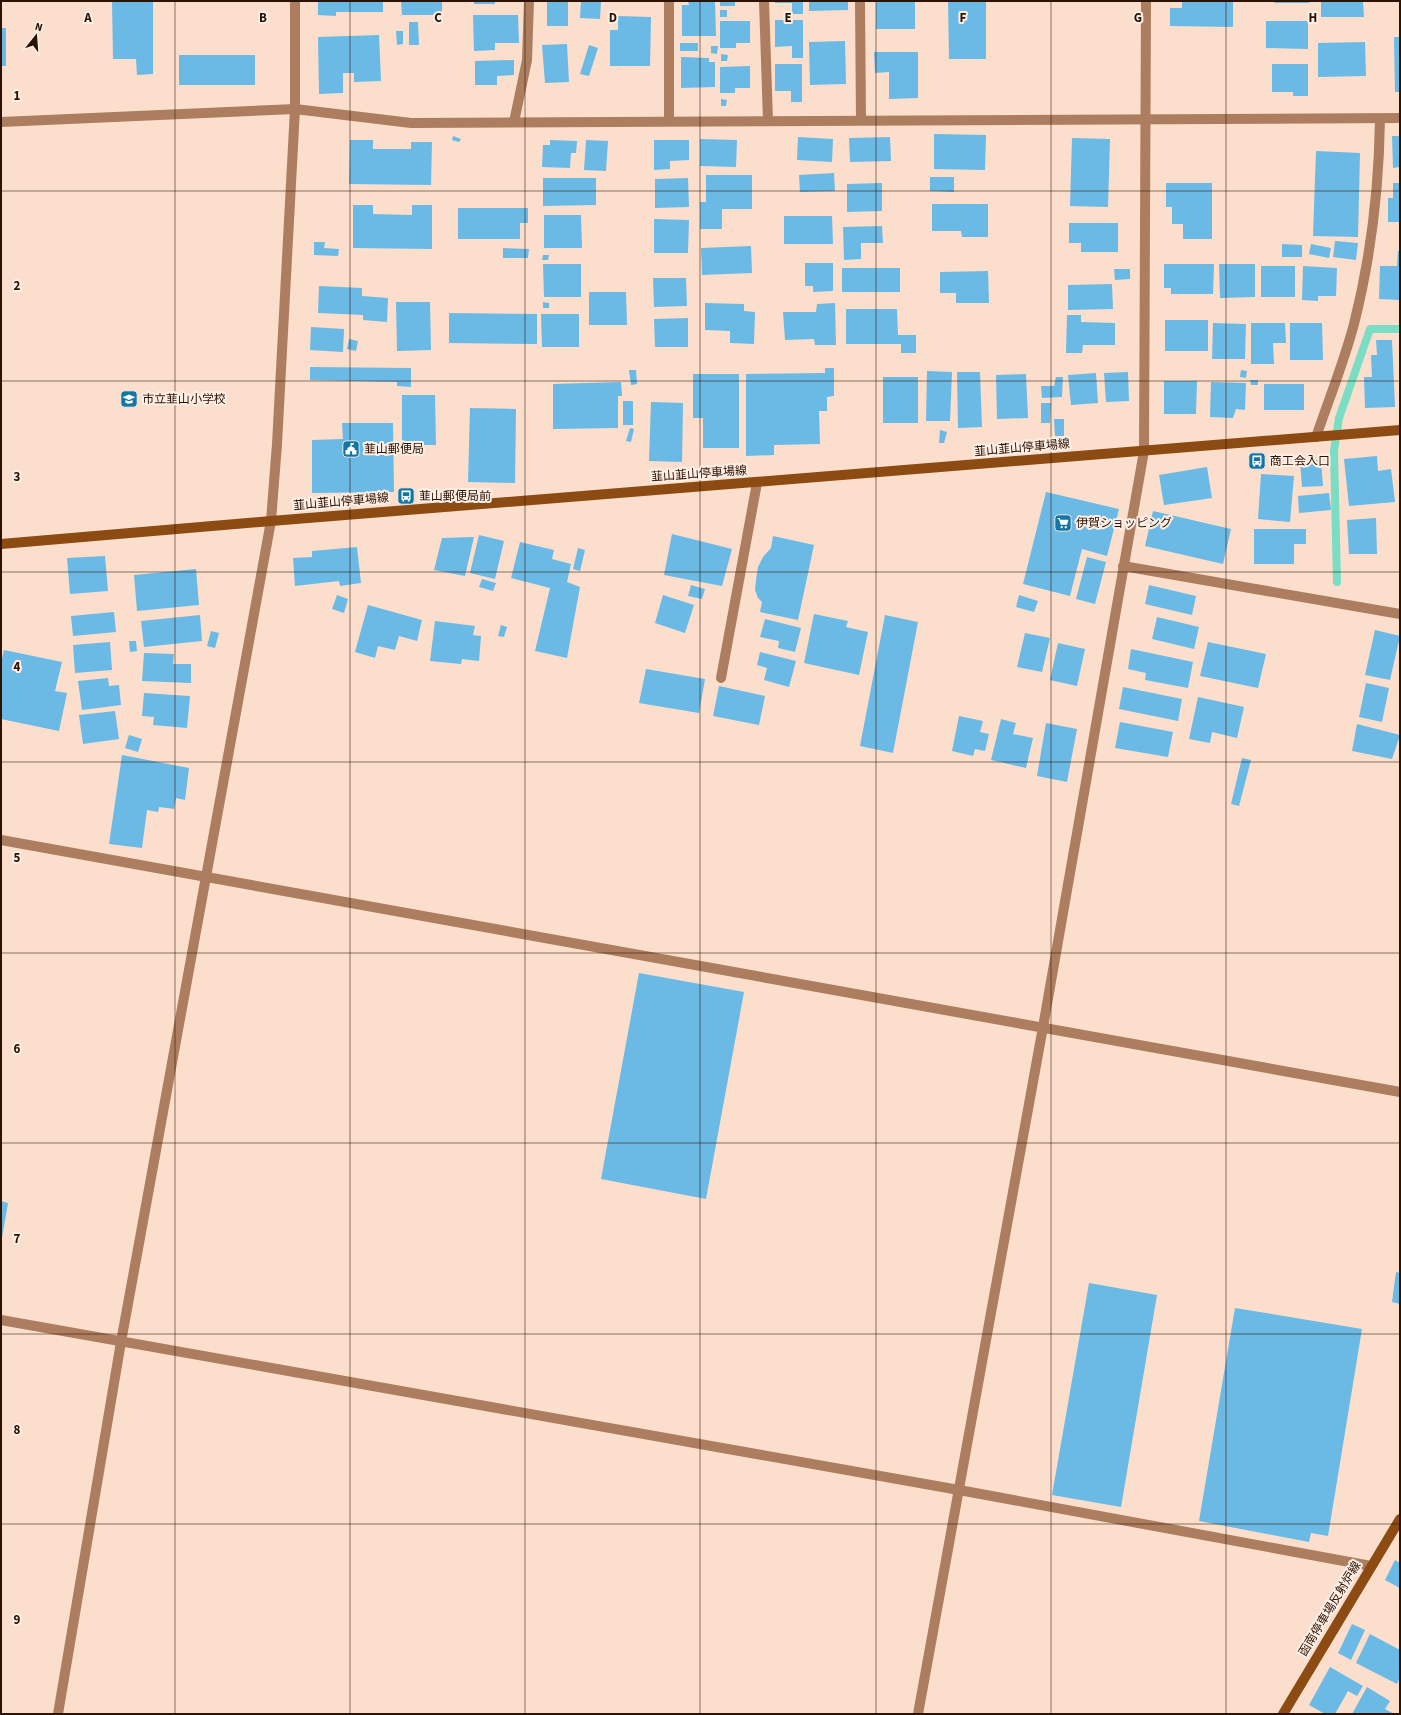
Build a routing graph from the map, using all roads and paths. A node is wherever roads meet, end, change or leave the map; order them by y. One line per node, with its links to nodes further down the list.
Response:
1 (295, 1): 7 (street)
2 (529, 1): 15 (street)
3 (669, 1): 12 (street)
4 (764, 1): 13 (street)
5 (860, 1): 11 (street)
6 (1146, 1): 9 (street)
7 (295, 109): 14 (street); 15 (street); 20 (street)
8 (1400, 118): 10 (street)
9 (1146, 119): 10 (street); 11 (street); 18 (street)
10 (1380, 119): 17 (street)
11 (861, 120): 13 (street)
12 (669, 121): 13 (street); 15 (street)
13 (768, 121)
14 (1, 122)
15 (514, 122)
16 (1400, 430): 17 (main road, 韮山韮山停車場線)
17 (1316, 437): 18 (main road, 韮山韮山停車場線)
18 (1144, 451): 19 (main road, 韮山韮山停車場線); 22 (street)
19 (757, 482): 20 (main road, 韮山韮山停車場線); 24 (street)
20 (271, 521): 21 (main road, 韮山韮山停車場線); 26 (street)
21 (1, 544)
22 (1124, 566): 23 (street); 27 (street)
23 (1400, 614)
24 (721, 678)
25 (1, 840): 26 (street)
26 (207, 876): 27 (street); 30 (street)
27 (1042, 1027): 28 (street); 31 (street)
28 (1400, 1092)
29 (1, 1320): 30 (street)
30 (121, 1342): 31 (street); 34 (street)
31 (958, 1490): 33 (street); 35 (street)
32 (1400, 1519): 33 (main road, 函南停車場反射炉線)
33 (1371, 1566): 36 (main road, 函南停車場反射炉線)
34 (58, 1714)
35 (918, 1714)
36 (1283, 1714)

